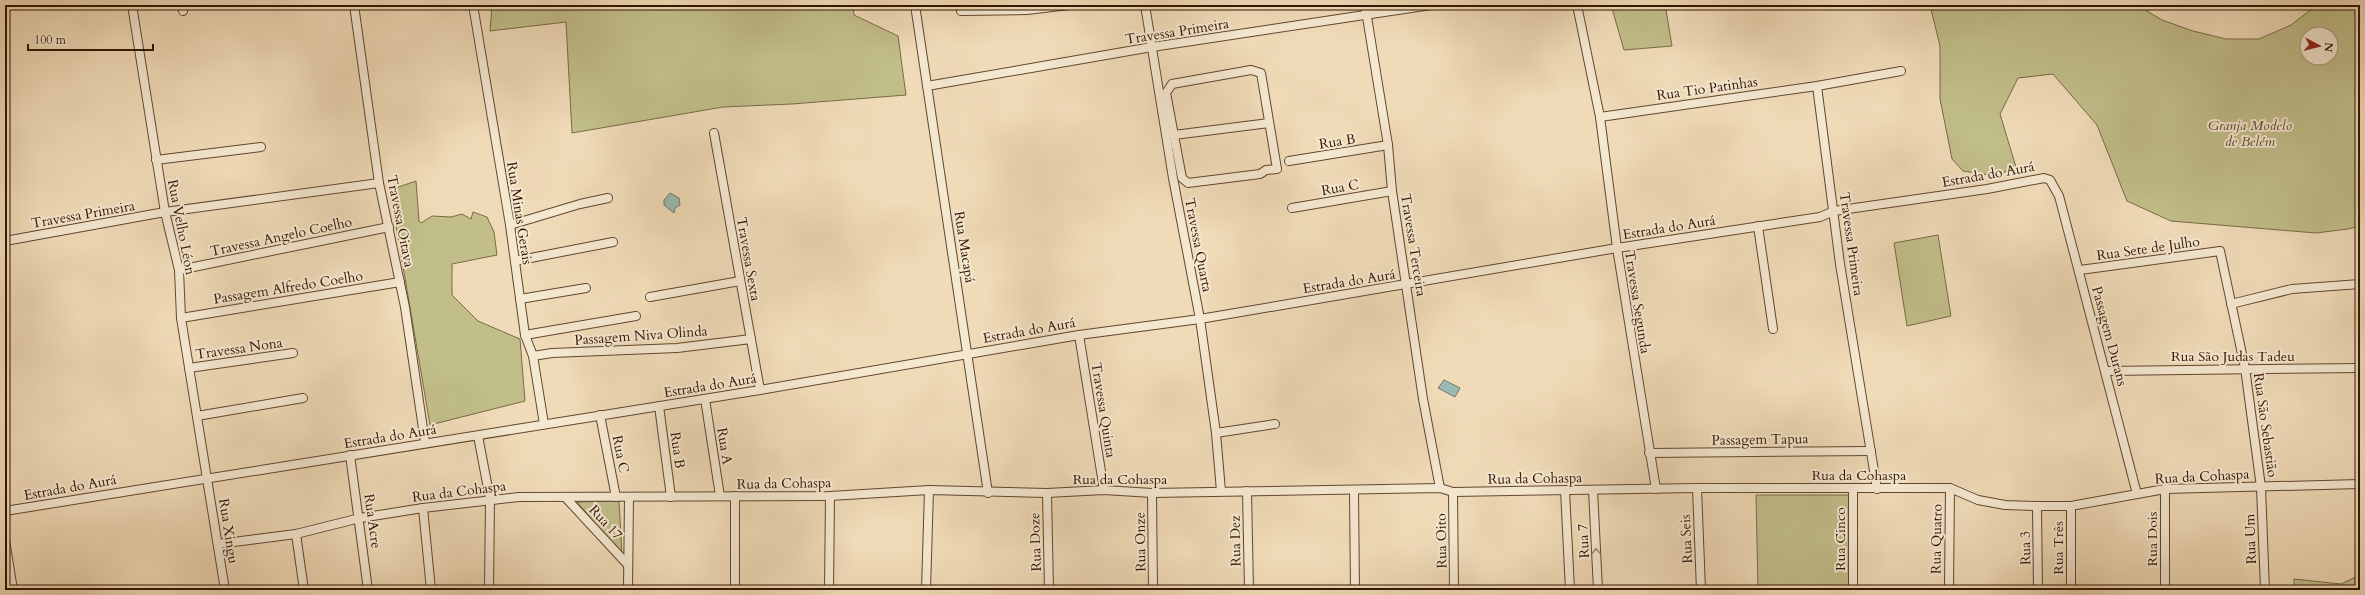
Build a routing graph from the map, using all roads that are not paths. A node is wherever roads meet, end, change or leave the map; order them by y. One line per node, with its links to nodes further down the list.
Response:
1 (132, 5): 23 (street, Rua Velho Léon)
2 (354, 5): 27 (street, Travessa Oitava)
3 (473, 5): 34 (street, Rua Minas Gerais)
4 (915, 5): 15 (street, Rua Macapá)
5 (1069, 5): 10 (street)
6 (1145, 5): 13 (street, Travessa Quarta)
7 (1365, 5): 12 (street, Travessa Terceira)
8 (1431, 5): 12 (street, Travessa Primeira)
9 (1577, 5): 17 (street, Travessa Segunda)
10 (1000, 7): 11 (street)
11 (961, 11)
12 (1367, 16): 13 (street, Travessa Primeira); 21 (street, Travessa Terceira)
13 (1152, 47): 15 (street, Travessa Primeira); 25 (street, Travessa Quarta)
14 (1901, 71): 16 (street)
15 (927, 86): 60 (street, Rua Macapá)
16 (1817, 86): 17 (street, Rua Tio Patinhas); 32 (street, Travessa Primeira)
17 (1600, 117): 39 (street, Travessa Segunda)
18 (1269, 123): 20 (street); 20 (street); 26 (street)
19 (714, 133): 44 (street, Travessa Sexta)
20 (1174, 134): 26 (street)
21 (1388, 145): 24 (street, Rua B); 29 (street, Travessa Terceira)
22 (261, 147): 23 (street)
23 (156, 160): 33 (street, Rua Velho Léon)
24 (1290, 162)
25 (1173, 178): 26 (street); 54 (street, Travessa Quarta)
26 (1182, 178)
27 (379, 183): 33 (street, Travessa Primeira); 36 (street, Travessa Oitava)
28 (2054, 185): 32 (street, Estrada do Aurá); 43 (street, Passagem Durans)
29 (1392, 191): 31 (street, Rua C); 46 (street, Travessa Terceira)
30 (608, 198): 34 (street)
31 (1292, 208)
32 (1834, 210): 35 (street, Estrada do Aurá); 77 (street, Travessa Primeira)
33 (165, 212): 37 (street, Travessa Primeira); 42 (street, Rua Velho Léon)
34 (510, 225): 41 (street, Rua Minas Gerais)
35 (1758, 226): 39 (street, Estrada do Aurá); 55 (street)
36 (389, 227): 42 (street, Travessa Angelo Coelho); 45 (street, Travessa Oitava)
37 (5, 241)
38 (613, 242): 41 (street)
39 (1617, 248): 46 (street, Estrada do Aurá); 78 (street, Travessa Segunda)
40 (2220, 251): 43 (street, Rua Sete de Julho); 51 (street, Rua São Sebastião)
41 (515, 261): 50 (street, Rua Minas Gerais)
42 (179, 270): 53 (street, Rua Velho Léon)
43 (2080, 270): 65 (street, Passagem Durans)
44 (740, 281): 49 (street); 58 (street, Travessa Sexta)
45 (400, 282): 53 (street, Passagem Alfredo Coelho); 76 (street, Travessa Oitava)
46 (1407, 284): 54 (street, Estrada do Aurá); 83 (street, Travessa Terceira)
47 (2360, 284): 51 (street)
48 (586, 288): 50 (street)
49 (650, 297)
50 (520, 299): 56 (street, Rua Minas Gerais)
51 (2231, 304): 63 (street, Rua São Sebastião)
52 (636, 316): 56 (street)
53 (181, 318): 62 (street, Rua Velho Léon)
54 (1200, 319): 57 (street, Estrada do Aurá); 74 (street, Travessa Quarta)
55 (1774, 329)
56 (525, 334): 61 (street, Rua Minas Gerais)
57 (1079, 335): 60 (street, Estrada do Aurá); 91 (street, Travessa Quinta)
58 (751, 339): 61 (street, Passagem Niva Olinda); 66 (street, Travessa Sexta)
59 (292, 353): 62 (street, Travessa Nona)
60 (968, 354): 66 (street, Estrada do Aurá); 98 (street, Rua Macapá)
61 (533, 356): 72 (street, Rua Minas Gerais)
62 (189, 368): 71 (street, Rua Velho Léon)
63 (2245, 368): 64 (street, Rua São Judas Tadeu); 65 (street, Rua São Judas Tadeu); 82 (street, Rua São Sebastião)
64 (2360, 368)
65 (2106, 371): 101 (street, Passagem Durans)
66 (760, 390): 68 (street, Estrada do Aurá)
67 (304, 398): 71 (street)
68 (705, 399): 69 (street, Estrada do Aurá); 102 (street, Rua A)
69 (659, 406): 70 (street, Estrada do Aurá); 108 (street, Rua B)
70 (600, 415): 72 (street, Estrada do Aurá); 106 (street, Rua C)
71 (197, 416): 80 (street, Rua Velho Léon)
72 (544, 424): 75 (street, Estrada do Aurá)
73 (1275, 424): 74 (street)
74 (1216, 433): 94 (street, Travessa Quarta)
75 (478, 436): 76 (street, Estrada do Aurá); 109 (street)
76 (425, 442): 79 (street, Estrada do Aurá)
77 (1871, 450): 78 (street, Passagem Tapua); 88 (street, Travessa Primeira)
78 (1649, 453): 87 (street, Travessa Segunda)
79 (350, 455): 80 (street, Estrada do Aurá); 114 (street, Rua Acre)
80 (206, 477): 113 (street, Estrada do Aurá); 117 (street, Rua Xingu)
81 (2360, 484): 82 (street, Rua da Cohaspa)
82 (2261, 486): 89 (street, Rua da Cohaspa); 142 (street, Rua Um)
83 (1440, 488): 96 (street, Rua da Cohaspa); 97 (street, Rua da Cohaspa)
84 (1697, 488): 85 (street, Rua da Cohaspa); 87 (street, Rua da Cohaspa); 136 (street, Rua Seis)
85 (1853, 488): 88 (street, Rua da Cohaspa); 137 (street, Rua Cinco)
86 (1950, 488): 88 (street, Rua da Cohaspa); 110 (street, Rua da Cohaspa); 138 (street, Rua Quatro)
87 (1656, 489): 93 (street, Rua da Cohaspa)
88 (1877, 489)
89 (2165, 489): 101 (street, Rua da Cohaspa); 141 (street, Rua Dois)
90 (929, 490): 98 (street, Rua da Cohaspa); 104 (street, Rua da Cohaspa); 128 (street)
91 (1104, 490): 99 (street, Rua da Cohaspa); 100 (street, Rua da Cohaspa)
92 (1565, 490): 93 (street, Rua da Cohaspa); 97 (street, Rua da Cohaspa); 134 (street)
93 (1593, 490): 135 (street, Rua 7, one-way to 93)
94 (1221, 491): 95 (street, Rua da Cohaspa); 100 (street, Rua da Cohaspa)
95 (1247, 491): 96 (street, Rua da Cohaspa); 131 (street, Rua Dez)
96 (1354, 491): 132 (street)
97 (1453, 492): 133 (street, Rua Oito)
98 (988, 493): 99 (street, Rua da Cohaspa)
99 (1047, 493): 129 (street, Rua Doze)
100 (1152, 493): 130 (street, Rua Onze)
101 (2137, 494): 111 (street, Rua da Cohaspa)
102 (720, 496): 103 (street, Rua da Cohaspa); 108 (street, Rua da Cohaspa)
103 (735, 496): 104 (street, Rua da Cohaspa); 126 (street)
104 (830, 496): 127 (street)
105 (565, 497): 106 (street, Rua da Cohaspa); 109 (street, Rua da Cohaspa); 118 (street, Rua 17)
106 (616, 497): 107 (street, Rua da Cohaspa)
107 (629, 497): 108 (street, Rua da Cohaspa); 118 (street)
108 (671, 497)
109 (490, 499): 112 (street, Rua da Cohaspa); 124 (street)
110 (2037, 506): 111 (street, Rua da Cohaspa); 139 (street, Rua 3)
111 (2071, 506): 140 (street, Rua Três)
112 (423, 508): 114 (street, Rua da Cohaspa); 123 (street)
113 (5, 511)
114 (360, 518): 115 (street, Rua da Cohaspa); 122 (street, Rua Acre)
115 (296, 534): 117 (street, Rua da Cohaspa); 121 (street)
116 (5, 540): 119 (street)
117 (218, 544): 120 (street, Rua Xingu)
118 (628, 565): 125 (street)
119 (13, 590)
120 (225, 590)
121 (304, 590)
122 (368, 590)
123 (431, 590)
124 (490, 590)
125 (628, 590)
126 (735, 590)
127 (829, 590)
128 (926, 590)
129 (1049, 590)
130 (1154, 590)
131 (1249, 590)
132 (1355, 590)
133 (1454, 590)
134 (1570, 590)
135 (1598, 590)
136 (1702, 590)
137 (1852, 590)
138 (1949, 590)
139 (2038, 590)
140 (2071, 590)
141 (2165, 590)
142 (2265, 590)

